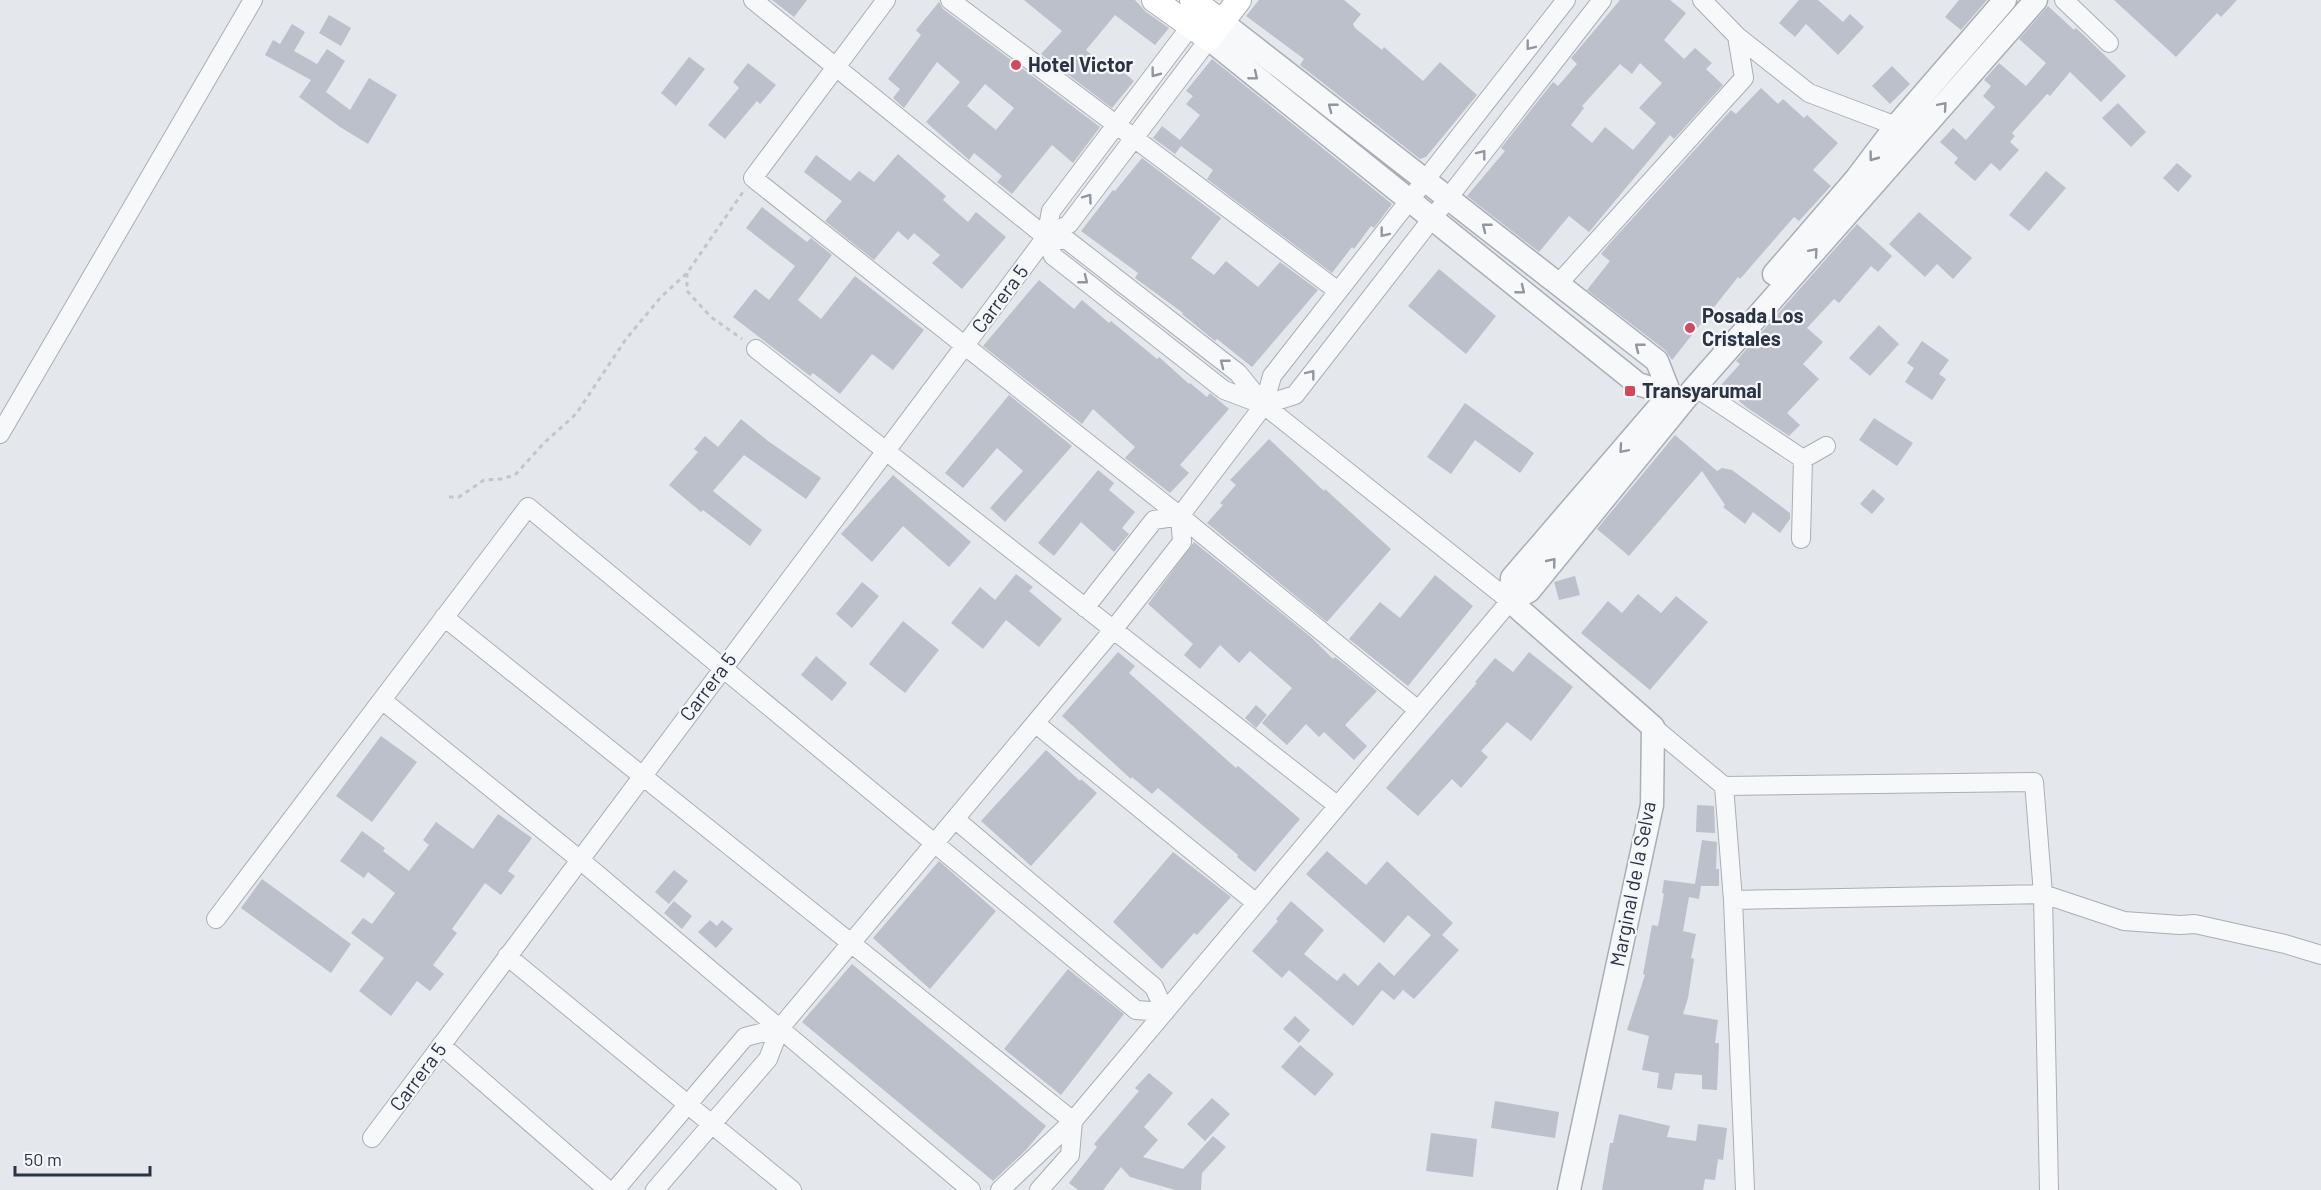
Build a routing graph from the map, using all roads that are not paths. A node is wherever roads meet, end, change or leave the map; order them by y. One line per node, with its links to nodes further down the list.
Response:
1 (253, 0): 31 (street)
2 (753, 0): 16 (street)
3 (886, 0): 16 (street)
4 (950, 0): 17 (street)
5 (1154, 0): 13 (main road)
6 (1239, 0): 13 (main road, Carrera 5)
7 (1566, 0): 20 (street, one-way to 20)
8 (1602, 0): 21 (street, one-way to 8)
9 (1702, 0): 14 (street)
10 (2005, 0): 18 (street)
11 (2036, 0): 29 (street, one-way to 11)
12 (2064, 0): 15 (street)
13 (1205, 16): 17 (street, Carrera 5, one-way to 17); 19 (street, Carrera 5); 20 (street, one-way to 13); 22 (street, one-way to 22)
14 (1737, 36): 18 (street); 25 (street)
15 (2109, 43)
16 (835, 68): 24 (street); 27 (street)
17 (1116, 124): 19 (street); 24 (street, Carrera 5)
18 (1896, 126): 29 (street, one-way to 29)
19 (1133, 137): 24 (street, Carrera 5, one-way to 19); 26 (street)
20 (1425, 180): 21 (street); 22 (street)
21 (1448, 197): 23 (street); 25 (street, one-way to 21)
22 (1409, 200): 23 (street); 26 (street, one-way to 26)
23 (1431, 219): 29 (street, one-way to 29); 30 (street, one-way to 23)
24 (1046, 237): 27 (street, Carrera 5); 30 (street)
25 (1558, 284): 29 (street, one-way to 25)
26 (1338, 291): 30 (street)
27 (964, 347): 33 (street, Carrera 5); 35 (street)
28 (756, 349): 33 (street)
29 (1682, 395): 34 (street); 37 (street)
30 (1264, 405): 35 (street); 37 (street)
31 (0, 434)
32 (1826, 446): 34 (street)
33 (885, 452): 38 (street); 41 (street, Carrera 5)
34 (1803, 459): 36 (street)
35 (1180, 516): 38 (street); 40 (street); 43 (street)
36 (1801, 539)
37 (1510, 601): 43 (street); 45 (street)
38 (1085, 608): 40 (street)
39 (444, 617): 41 (street); 42 (street); 46 (street)
40 (1113, 630): 44 (street); 48 (street)
41 (723, 668): 46 (street, Carrera 5); 50 (street)
42 (382, 700): 51 (street); 55 (street)
43 (1418, 710): 48 (street)
44 (1035, 723): 49 (street); 54 (street)
45 (1653, 727): 47 (street); 73 (street, Marginal de la Selva)
46 (642, 775): 51 (street, Carrera 5); 56 (street)
47 (1724, 786): 52 (street); 53 (street)
48 (1338, 806): 54 (street)
49 (955, 819): 50 (street); 59 (street)
50 (934, 843): 56 (street); 59 (street)
51 (579, 859): 58 (street, Carrera 5); 60 (street)
52 (2043, 894): 53 (street); 57 (street); 75 (street)
53 (1733, 900): 74 (street)
54 (1256, 903): 59 (street)
55 (216, 919)
56 (851, 943): 60 (street); 63 (street)
57 (2321, 955)
58 (507, 956): 61 (street, Carrera 5); 62 (street)
59 (1164, 1012): 63 (street)
60 (780, 1028): 62 (street); 64 (street); 70 (street)
61 (441, 1045): 65 (street, Carrera 5); 66 (street)
62 (687, 1104): 64 (street); 67 (street)
63 (1073, 1121): 71 (street); 72 (street)
64 (711, 1124): 68 (street); 69 (street)
65 (372, 1138)
66 (608, 1190)
67 (615, 1190)
68 (655, 1190)
69 (792, 1190)
70 (971, 1190)
71 (1000, 1190)
72 (1039, 1190)
73 (1569, 1190)
74 (1745, 1190)
75 (2049, 1190)

